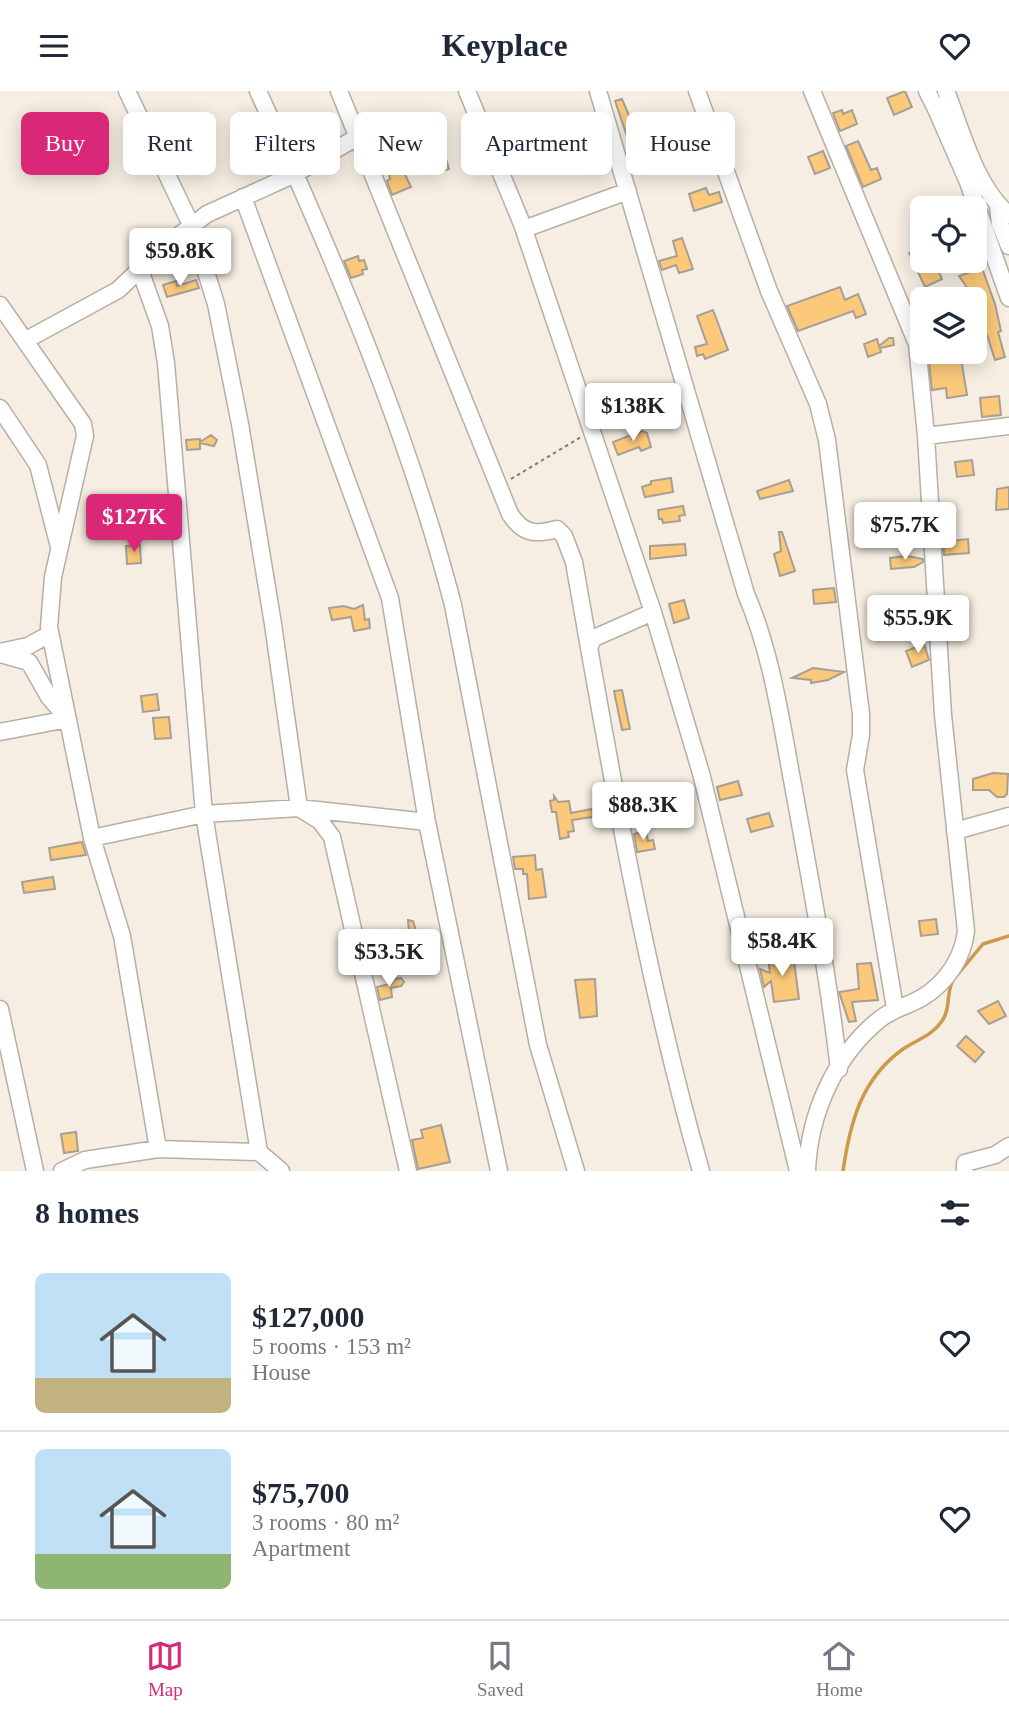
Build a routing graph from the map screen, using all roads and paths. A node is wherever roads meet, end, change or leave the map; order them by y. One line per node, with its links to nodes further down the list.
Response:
1 (127, 91): 19 (street)
2 (258, 91): 10 (street)
3 (339, 91): 11 (street)
4 (467, 91): 20 (street)
5 (598, 91): 16 (street)
6 (697, 91): 44 (street)
7 (812, 91): 29 (street)
8 (927, 91): 9 (street)
9 (944, 101): 15 (street)
10 (268, 112)
11 (354, 129)
12 (294, 175): 17 (street)
13 (296, 175): 57 (street)
14 (372, 175): 30 (street)
15 (978, 189): 18 (street); 23 (street)
16 (628, 191): 20 (street); 47 (street)
17 (243, 197): 19 (street); 41 (street)
18 (1004, 210): 21 (street)
19 (192, 227): 22 (street); 38 (street)
20 (524, 229): 28 (street)
21 (1009, 246)
22 (139, 270): 25 (street); 39 (street)
23 (1009, 298)
24 (0, 305): 25 (street)
25 (26, 340): 31 (street)
26 (0, 408): 31 (street)
27 (1009, 426): 29 (street)
28 (592, 431): 30 (path); 32 (street)
29 (926, 436): 42 (street)
30 (498, 486): 34 (street)
31 (60, 550): 33 (street)
32 (653, 612): 34 (street); 59 (street)
33 (50, 634): 35 (street); 36 (street)
34 (589, 647): 58 (street)
35 (0, 653): 36 (street)
36 (68, 719): 37 (street); 43 (street)
37 (0, 732)
38 (299, 808): 39 (street); 41 (street); 55 (street)
39 (204, 814): 43 (street); 51 (street)
40 (1009, 816): 42 (street)
41 (427, 822): 56 (street)
42 (955, 831): 44 (street)
43 (92, 838): 50 (street)
44 (895, 1008): 47 (street)
45 (0, 1009): 48 (street)
46 (0, 1069): 48 (street)
47 (839, 1069): 60 (street)
48 (17, 1086): 52 (street)
49 (1009, 1146): 61 (street)
50 (158, 1149): 51 (street); 53 (street)
51 (259, 1152): 54 (street)
52 (35, 1171)
53 (62, 1171)
54 (281, 1171)
55 (408, 1171)
56 (499, 1171)
57 (576, 1171)
58 (701, 1171)
59 (798, 1171)
60 (807, 1171)
61 (965, 1171)

